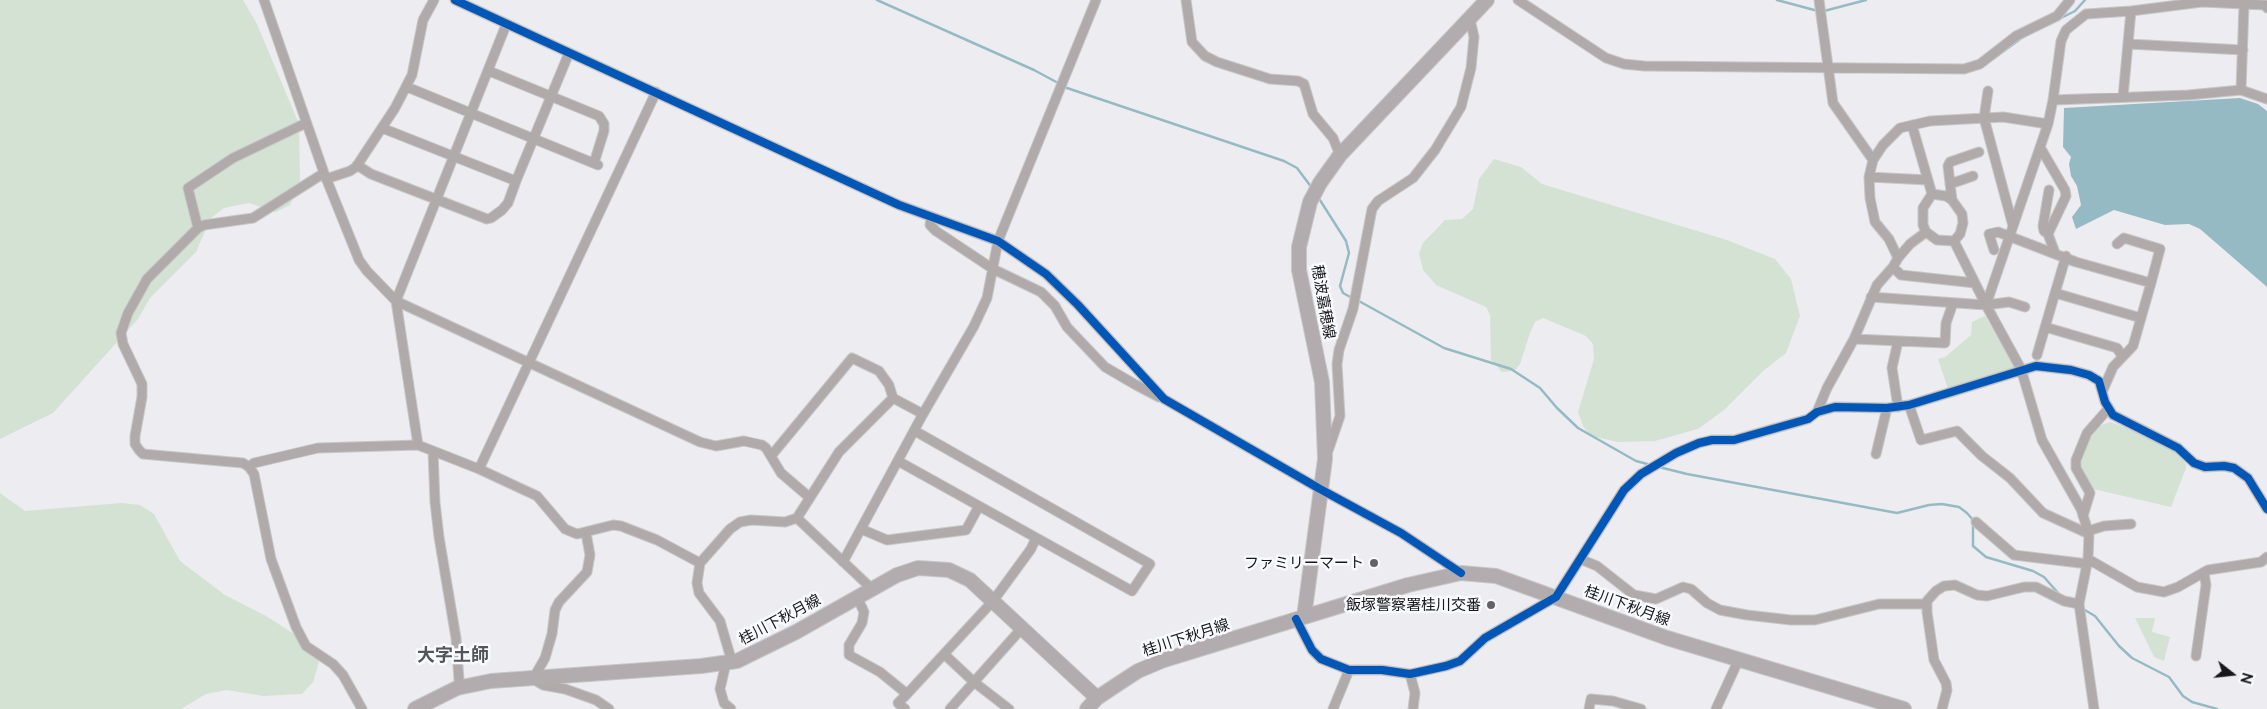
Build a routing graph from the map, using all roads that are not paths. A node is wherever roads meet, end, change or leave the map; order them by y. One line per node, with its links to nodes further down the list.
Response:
1 (264, 0): 30 (street)
2 (434, 0): 20 (street)
3 (454, 0): 14 (street)
4 (1096, 0): 57 (street)
5 (1186, 0): 37 (street)
6 (1487, 0): 13 (main road, 穂波嘉穂線)
7 (1518, 0): 18 (street)
8 (1819, 0): 18 (street)
9 (2070, 0): 18 (street)
10 (2244, 4): 11 (street); 12 (street); 16 (street)
11 (2267, 8)
12 (2131, 11): 15 (street); 27 (street)
13 (1470, 19): 37 (main road, 穂波嘉穂線); 96 (street)
14 (506, 25): 17 (street); 19 (street)
15 (2128, 44): 16 (street); 25 (street)
16 (2243, 50): 21 (street)
17 (569, 53): 23 (street); 24 (street)
18 (1827, 68): 39 (street)
19 (489, 71): 24 (street); 28 (street)
20 (407, 87): 28 (street); 33 (street)
21 (2241, 90): 25 (street); 26 (street)
22 (1988, 91): 29 (street)
23 (656, 92): 51 (street); 80 (street)
24 (551, 96): 34 (street); 34 (street)
25 (2123, 97): 27 (street)
26 (2267, 99)
27 (2053, 100): 32 (street)
28 (472, 114): 34 (street); 38 (street)
29 (1984, 118): 31 (street); 32 (street); 52 (street)
30 (306, 123): 41 (street); 53 (street)
31 (1912, 124): 39 (street); 44 (street)
32 (2048, 124): 35 (street)
33 (382, 128): 38 (street); 40 (street)
34 (533, 139): 45 (street)
35 (2040, 147): 52 (street); 55 (street)
36 (1979, 152): 46 (street)
37 (1340, 155): 96 (main road, 穂波嘉穂線)
38 (454, 158): 45 (street); 49 (street)
39 (1872, 160): 43 (street)
40 (358, 165): 41 (street); 49 (street)
41 (325, 176): 53 (street); 70 (street)
42 (1973, 176): 46 (street)
43 (1869, 177): 44 (street); 63 (street)
44 (1928, 180): 48 (street)
45 (516, 181): 49 (street)
46 (1950, 184): 50 (street)
47 (2049, 190): 55 (street)
48 (1932, 194): 50 (street); 54 (street)
49 (438, 199): 70 (street)
50 (1952, 200): 58 (street)
51 (931, 217): 57 (street); 65 (street)
52 (2013, 226): 56 (street)
53 (198, 228): 98 (street)
54 (1926, 232): 58 (street); 63 (street)
55 (2048, 234): 61 (street)
56 (2010, 236): 60 (street); 61 (street); 72 (street)
57 (998, 241): 65 (street); 84 (street)
58 (1954, 241): 66 (street)
59 (2117, 244): 67 (street)
60 (1994, 250)
61 (2055, 253): 62 (street)
62 (2066, 256): 67 (street); 68 (street)
63 (1898, 258): 64 (street)
64 (1893, 267): 66 (street); 69 (street)
65 (993, 268): 84 (street); 90 (street)
66 (1975, 283): 72 (street)
67 (2151, 283): 74 (street)
68 (2055, 293): 74 (street); 75 (street)
69 (1870, 297): 71 (street); 76 (street)
70 (396, 301): 80 (street); 92 (street)
71 (1953, 303): 72 (street); 77 (street)
72 (1986, 305): 73 (street); 81 (street)
73 (2025, 306)
74 (2141, 318): 79 (street)
75 (2046, 327): 78 (street); 79 (street)
76 (1854, 339): 77 (street); 89 (street)
77 (1898, 341): 86 (street)
78 (2037, 355)
79 (2122, 356): 82 (street)
80 (530, 363): 95 (street); 99 (street)
81 (2021, 369): 82 (street); 85 (street); 104 (street)
82 (2103, 390): 88 (street)
83 (893, 398): 90 (street); 95 (street); 101 (street)
84 (1164, 399): 100 (street)
85 (1910, 405): 86 (street); 109 (street)
86 (1898, 407): 87 (street)
87 (1887, 408): 89 (street); 94 (street)
88 (2108, 409): 103 (street); 104 (street)
89 (1817, 412): 113 (street)
90 (923, 414): 91 (street)
91 (915, 431): 97 (street); 111 (street)
92 (418, 445): 93 (street); 98 (street)
93 (433, 451): 99 (street); 135 (street)
94 (1876, 454)
95 (771, 456): 101 (street)
96 (1325, 459): 100 (main road, 穂波嘉穂線)
97 (898, 461): 102 (street); 108 (street)
98 (249, 467): 138 (street)
99 (479, 469): 110 (street)
100 (1320, 490): 118 (street); 125 (main road, 穂波嘉穂線)
101 (809, 497): 105 (street)
102 (979, 506): 108 (street); 111 (street)
103 (2267, 510)
104 (2083, 516): 109 (street)
105 (797, 518): 115 (street); 116 (street)
106 (1976, 522): 114 (street)
107 (2131, 524): 109 (street)
108 (861, 529): 115 (street)
109 (2088, 532): 114 (street)
110 (586, 533): 116 (street); 133 (street)
111 (1036, 538): 122 (street)
112 (2267, 557): 117 (street)
113 (1580, 559): 121 (street); 123 (street)
114 (2088, 561): 117 (street); 124 (street)
115 (843, 562): 119 (street)
116 (700, 563): 130 (street)
117 (2204, 572): 128 (street)
118 (1461, 573): 121 (main road, 桂川下秋月線); 125 (main road, 桂川下秋月線)
119 (871, 588): 120 (main road, 桂川下秋月線); 122 (main road, 桂川下秋月線)
120 (857, 597): 130 (main road, 桂川下秋月線); 136 (street)
121 (1556, 597): 129 (main road, 桂川下秋月線); 132 (street)
122 (993, 601): 126 (main road, 桂川下秋月線); 127 (street)
123 (1928, 604): 124 (street); 152 (street)
124 (2079, 604): 153 (street)
125 (1300, 618): 131 (street); 137 (main road, 桂川下秋月線)
126 (1022, 628): 134 (street); 137 (main road, 桂川下秋月線)
127 (944, 654): 134 (street); 136 (street)
128 (2196, 656)
129 (1739, 659): 150 (street); 151 (main road, 桂川下秋月線)
130 (729, 662): 133 (main road, 桂川下秋月線); 141 (street)
131 (1349, 670): 132 (street); 146 (street)
132 (1410, 674): 147 (street)
133 (532, 679): 135 (main road, 桂川下秋月線); 140 (street)
134 (974, 682): 143 (street); 144 (street)
135 (462, 687): 139 (main road, 桂川下秋月線)
136 (907, 694): 142 (street)
137 (1097, 698): 145 (main road)
138 (362, 709)
139 (415, 709)
140 (609, 709)
141 (731, 709)
142 (905, 709)
143 (950, 709)
144 (1009, 709)
145 (1087, 709)
146 (1333, 709)
147 (1414, 709)
148 (1588, 709): 149 (street)
149 (1642, 709)
150 (1716, 709)
151 (1904, 709)
152 (1942, 709)
153 (2094, 709)

